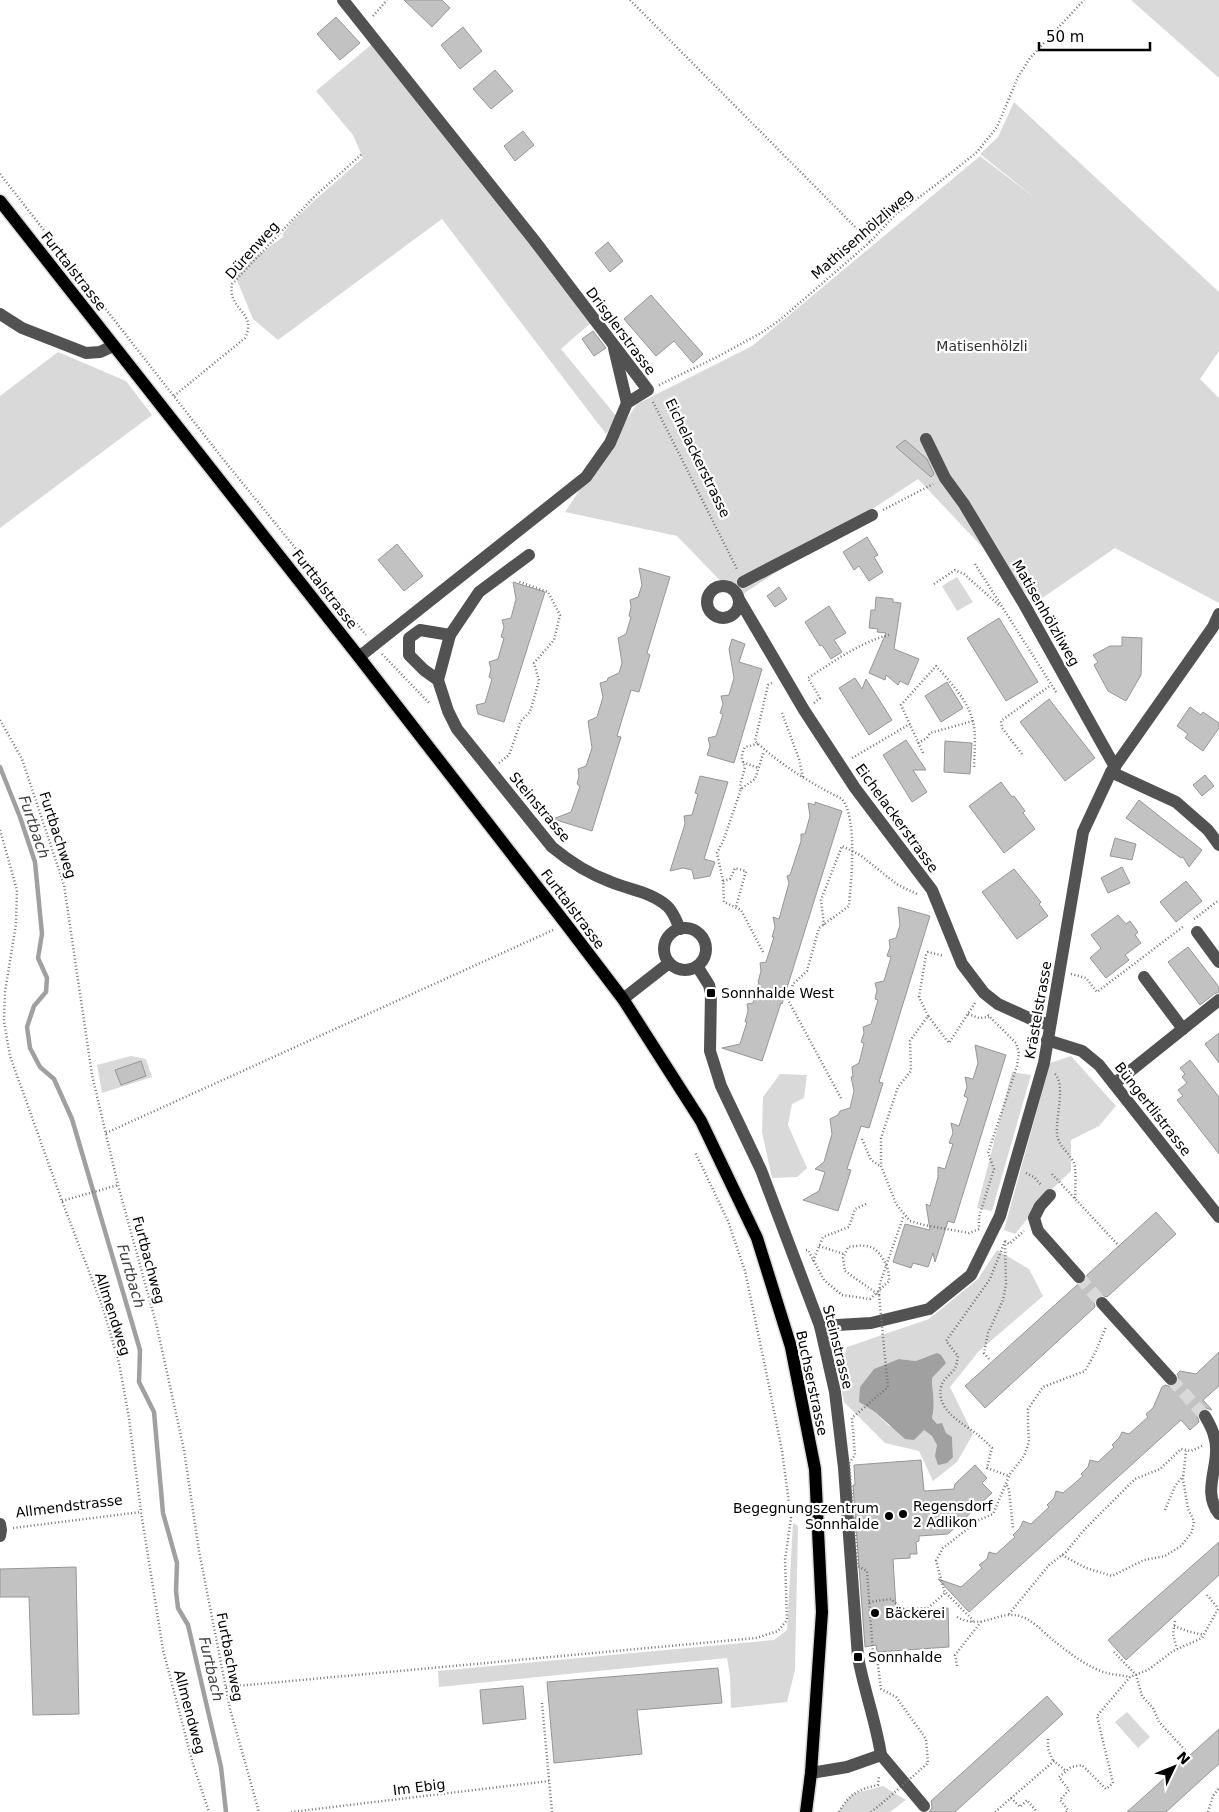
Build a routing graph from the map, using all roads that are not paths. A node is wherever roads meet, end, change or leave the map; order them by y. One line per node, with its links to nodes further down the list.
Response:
1 (343, 0): 4 (street, Drisglerstrasse)
2 (0, 201): 5 (main road, Furttalstrasse)
3 (0, 314): 5 (street)
4 (613, 344): 6 (street); 6 (street, Drisglerstrasse)
5 (113, 346): 15 (main road, Furttalstrasse)
6 (627, 403): 15 (street)
7 (926, 439): 17 (street, Matisenhölzliweg)
8 (872, 516): 10 (street)
9 (529, 555): 14 (street)
10 (743, 582)
11 (740, 602): 27 (street, Eichelackerstrasse)
12 (1219, 614): 13 (street, Krästelstrasse)
13 (1216, 628): 17 (street, Krästelstrasse)
14 (450, 635): 16 (street); 16 (street)
15 (359, 656): 25 (main road, Furttalstrasse)
16 (438, 680): 19 (street, Steinstrasse)
17 (1113, 770): 18 (street); 27 (street, Krästelstrasse)
18 (1219, 845)
19 (680, 929): 22 (street); 23 (street)
20 (1197, 932): 21 (street)
21 (1219, 962)
22 (670, 963): 23 (street); 25 (street)
23 (697, 966): 35 (street, Steinstrasse)
24 (1144, 977): 28 (street)
25 (622, 999): 40 (main road, Buchserstrasse)
26 (1219, 1000): 28 (street)
27 (1050, 1025): 29 (street, Krästelstrasse)
28 (1183, 1029): 30 (street)
29 (1048, 1040): 30 (street, Büngertlistrasse); 35 (street, Krästelstrasse)
30 (1114, 1084): 32 (street, Büngertlistrasse)
31 (1050, 1195): 33 (street)
32 (1219, 1217)
33 (1079, 1277)
34 (1102, 1303): 36 (street)
35 (820, 1326): 39 (street, Steinstrasse)
36 (1171, 1379)
37 (1205, 1416): 38 (street)
38 (1219, 1514)
39 (880, 1755): 40 (street); 41 (street)
40 (811, 1772): 42 (main road, Buchserstrasse)
41 (924, 1806)
42 (806, 1812)

